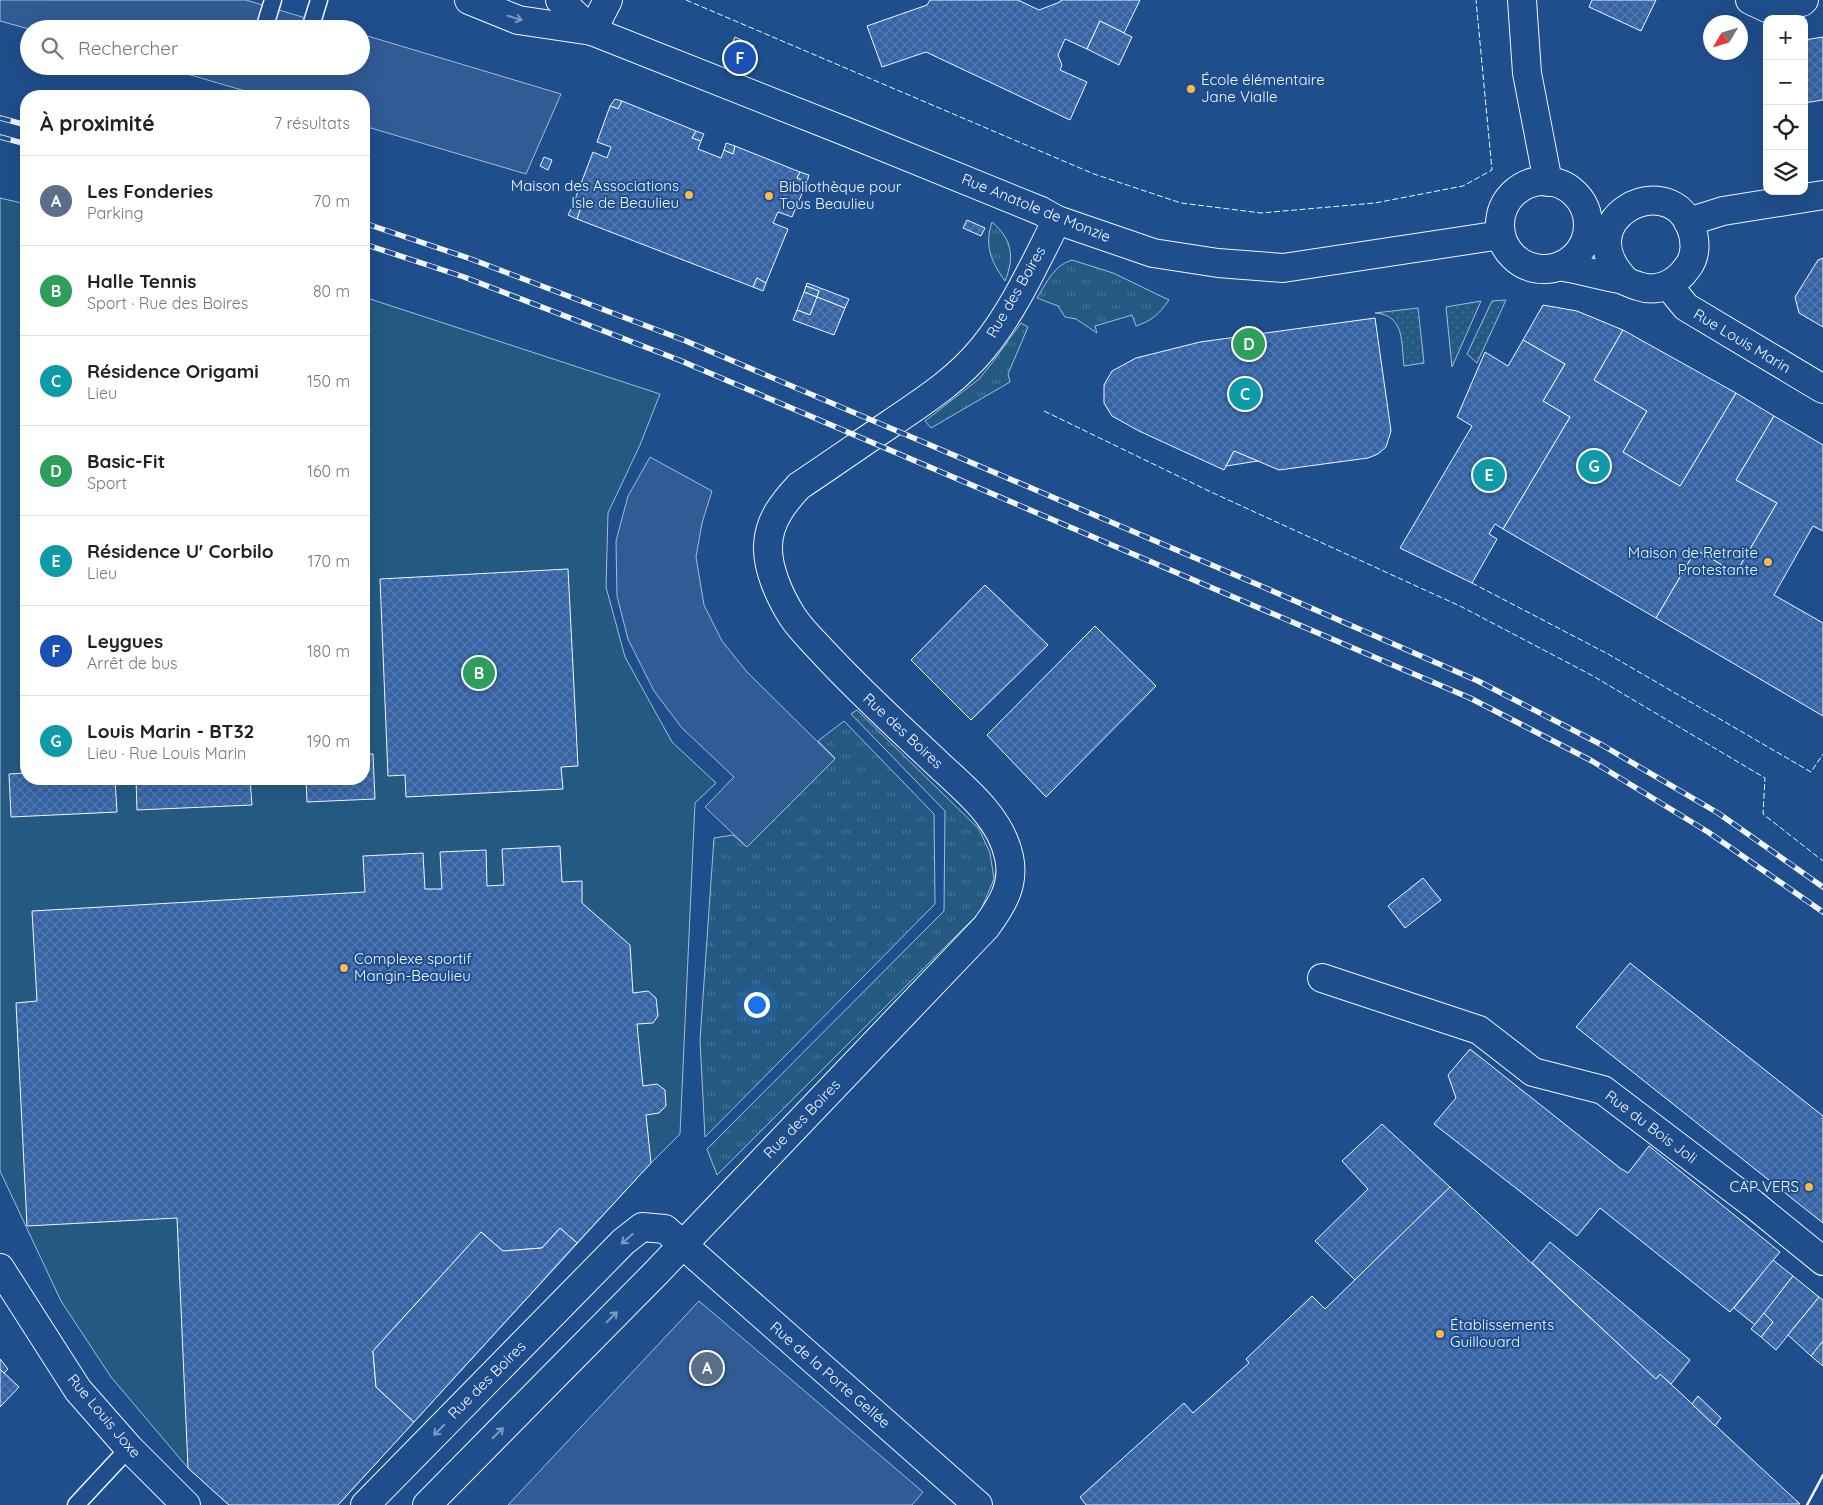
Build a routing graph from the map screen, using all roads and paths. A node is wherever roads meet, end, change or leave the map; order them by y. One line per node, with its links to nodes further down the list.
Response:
1 (273, 0): 9 (lane)
2 (319, 0): 10 (lane)
3 (469, 0): 11 (street, Rue Anatole de Monzie, one-way to 11)
4 (560, 0): 11 (street, Rue Anatole de Monzie)
5 (608, 0): 11 (street)
6 (1522, 0): 12 (street)
7 (1750, 0): 8 (street)
8 (1804, 0)
9 (267, 20)
10 (313, 20)
11 (592, 31): 16 (street, Rue Anatole de Monzie)
12 (1548, 182): 14 (street); 18 (street)
13 (1823, 195): 17 (street)
14 (1580, 200): 15 (street); 19 (street)
15 (1629, 206): 17 (street); 20 (street)
16 (1057, 220): 18 (street, Rue Anatole de Monzie); 24 (street, Rue des Boires)
17 (1688, 222): 21 (street)
18 (1502, 235): 19 (street)
19 (1560, 266): 20 (street)
20 (1626, 281): 21 (street)
21 (1668, 285): 22 (street, Rue Louis Marin)
22 (1823, 390)
23 (1322, 978): 25 (street, Rue du Bois Joli)
24 (682, 1245): 30 (street, Rue des Boires, one-way to 30); 31 (street, Rue des Boires, one-way to 24); 32 (street, Rue de la Porte Gellée)
25 (1823, 1261)
26 (0, 1268): 27 (street, Rue Louis Joxe)
27 (129, 1448): 28 (lane); 29 (street, Rue Louis Joxe)
28 (76, 1505)
29 (186, 1505)
30 (365, 1505)
31 (427, 1505)
32 (978, 1505)

